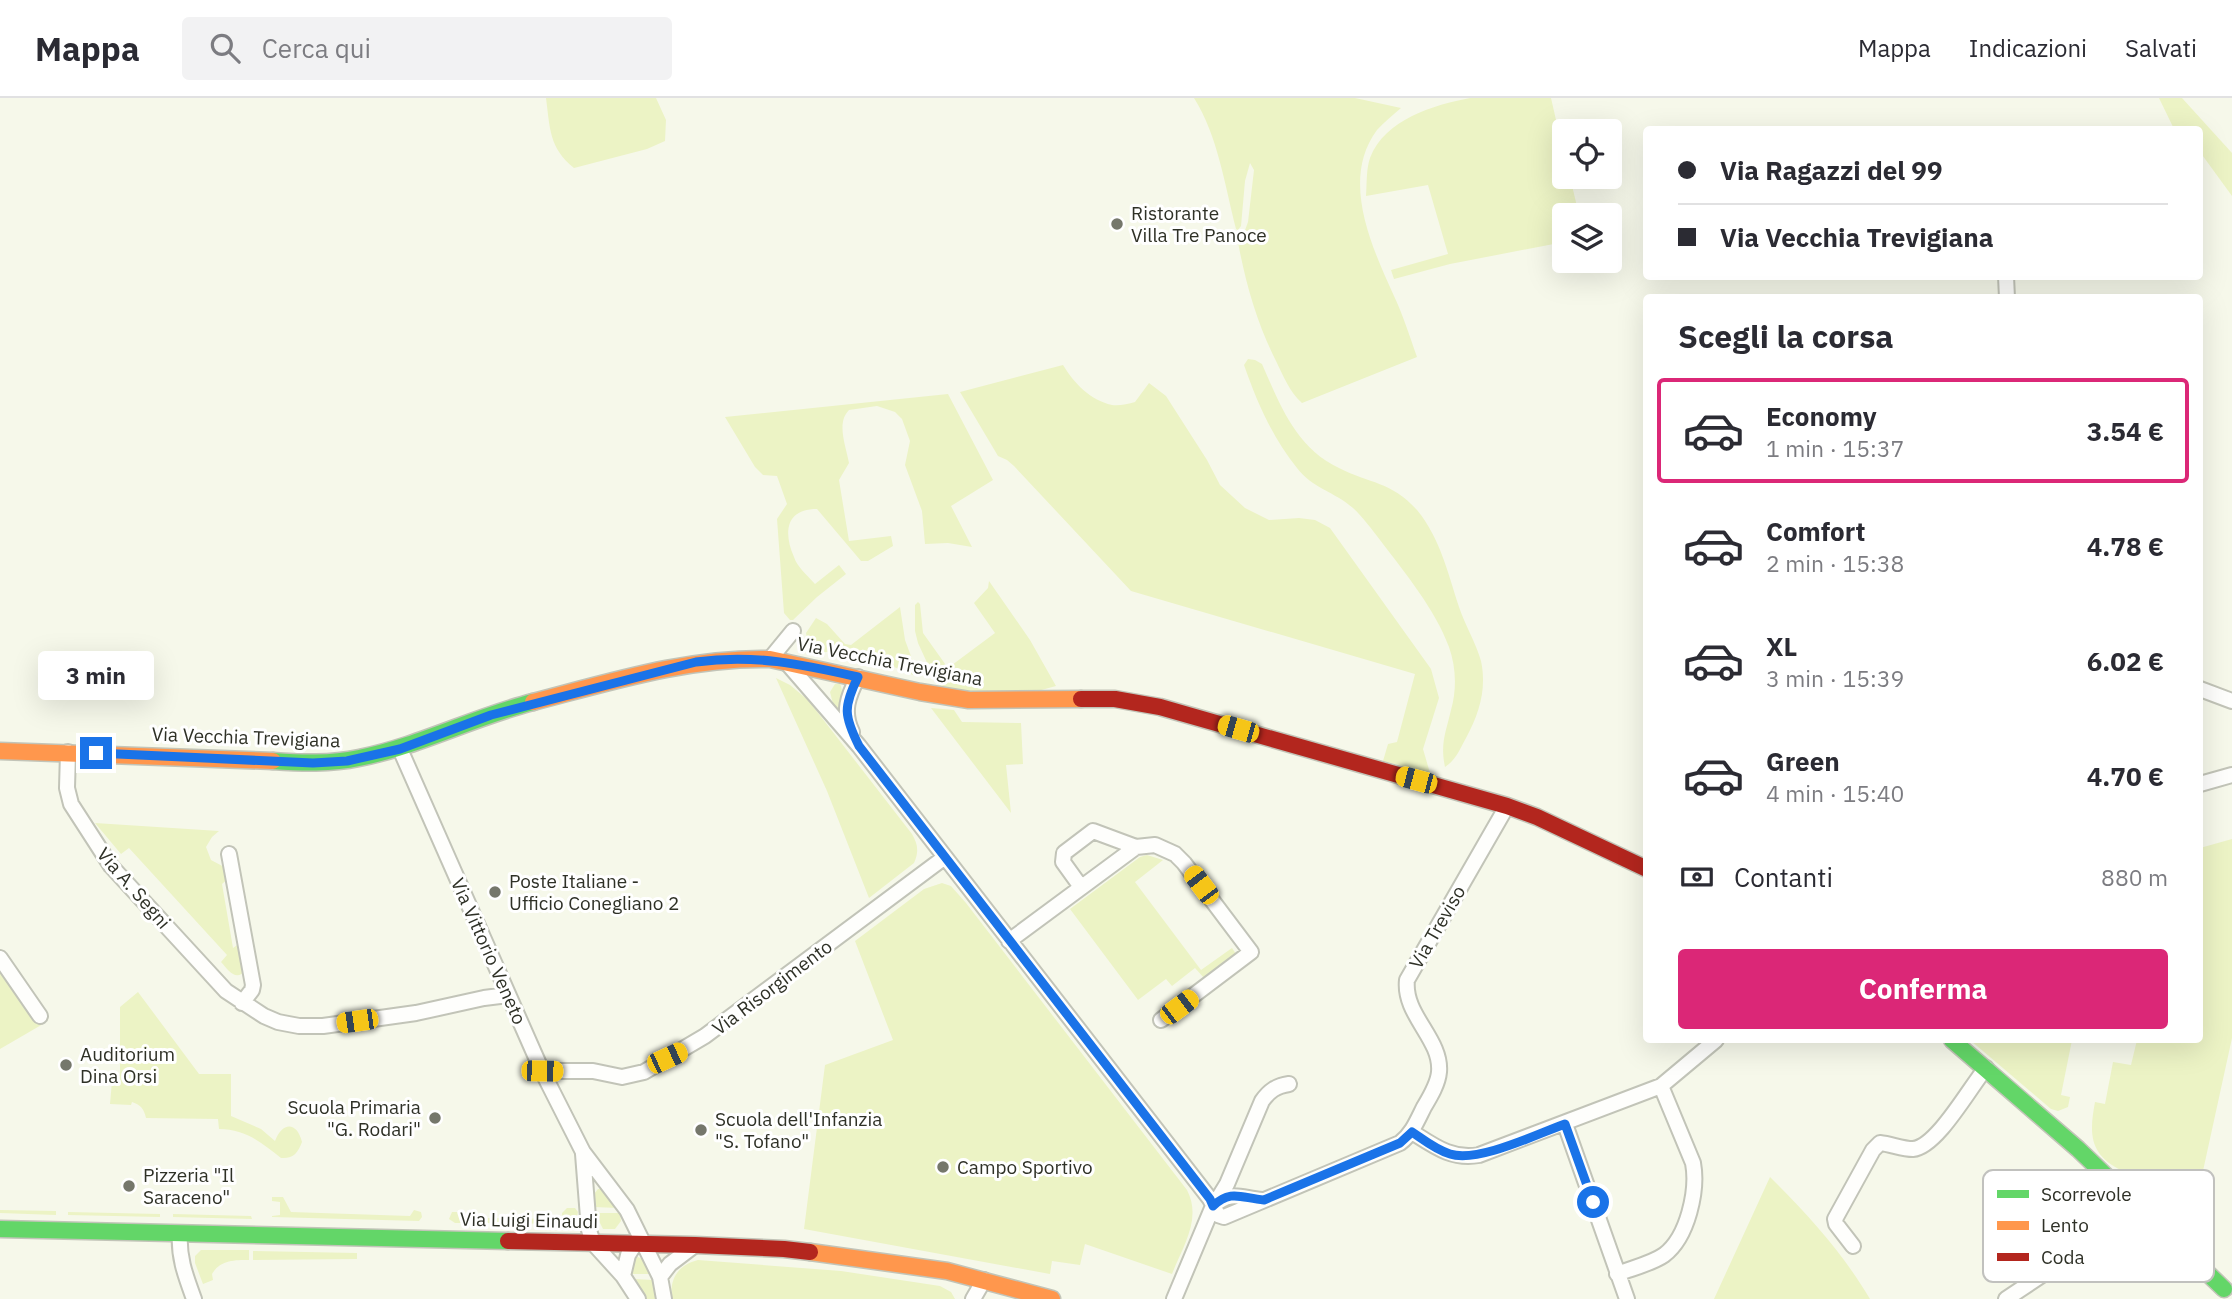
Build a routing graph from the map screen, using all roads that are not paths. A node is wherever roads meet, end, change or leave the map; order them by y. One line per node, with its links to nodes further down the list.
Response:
1 (793, 631): 2 (street, Via Vecchia Trevigiana)
2 (770, 659): 3 (street, Via Vecchia Trevigiana); 10 (street, Via Vecchia Trevigiana)
3 (787, 663): 4 (street, Via Vecchia Trevigiana); 8 (street)
4 (839, 673): 5 (street, Via Vecchia Trevigiana); 8 (street)
5 (858, 677): 9 (street); 15 (street, Via Vecchia Trevigiana)
6 (2203, 690): 7 (street)
7 (2232, 701)
8 (825, 706): 9 (street)
9 (859, 746): 18 (street)
10 (400, 749): 12 (street, Via Vecchia Trevigiana); 23 (street, Via Vittorio Veneto)
11 (0, 751): 12 (street, Via Vecchia Trevigiana)
12 (68, 752): 24 (street, Via A. Segni)
13 (2232, 775): 14 (street)
14 (2203, 783)
15 (1507, 806): 19 (street, Via Vecchia Trevigiana); 34 (street, Via Treviso)
16 (1136, 847): 20 (street); 20 (street); 26 (street)
17 (229, 854): 24 (street)
18 (945, 857): 21 (street); 30 (street, Via Risorgimento)
19 (1643, 867)
20 (1081, 887): 21 (street)
21 (1009, 941): 37 (street)
22 (0, 958): 25 (street)
23 (508, 995): 24 (street, Via A. Segni); 30 (street, Via Vittorio Veneto)
24 (242, 1003)
25 (40, 1016)
26 (1161, 1020)
27 (1712, 1043): 32 (street)
28 (1956, 1043): 29 (street)
29 (1986, 1068): 36 (street); 43 (street)
30 (542, 1071): 35 (street, Via Vittorio Veneto)
31 (1289, 1084): 37 (street)
32 (1661, 1086): 33 (street); 44 (street)
33 (1565, 1124): 34 (street); 44 (street)
34 (1412, 1132): 37 (street)
35 (583, 1152): 40 (street, Via Vittorio Veneto); 41 (street, Via Vittorio Veneto)
36 (2100, 1170)
37 (1213, 1214): 56 (street)
38 (0, 1228): 39 (street, Via Luigi Einaudi)
39 (180, 1233): 40 (street, Via Luigi Einaudi); 51 (street)
40 (593, 1243): 41 (street, Via Luigi Einaudi); 45 (street)
41 (639, 1244): 42 (street, Via Luigi Einaudi); 45 (street); 46 (street, Via Vittorio Veneto)
42 (695, 1245): 46 (street); 48 (street, Via Luigi Einaudi)
43 (1853, 1246)
44 (1617, 1274): 57 (street)
45 (623, 1276): 52 (street)
46 (660, 1277): 53 (street, Via Vittorio Veneto)
47 (2214, 1279): 50 (street)
48 (984, 1280): 54 (street); 55 (street, Via Luigi Einaudi)
49 (2032, 1282): 58 (street)
50 (2227, 1291)
51 (194, 1299)
52 (638, 1299)
53 (664, 1299)
54 (973, 1299)
55 (1052, 1299)
56 (1174, 1299)
57 (1627, 1299)
58 (2007, 1299)

